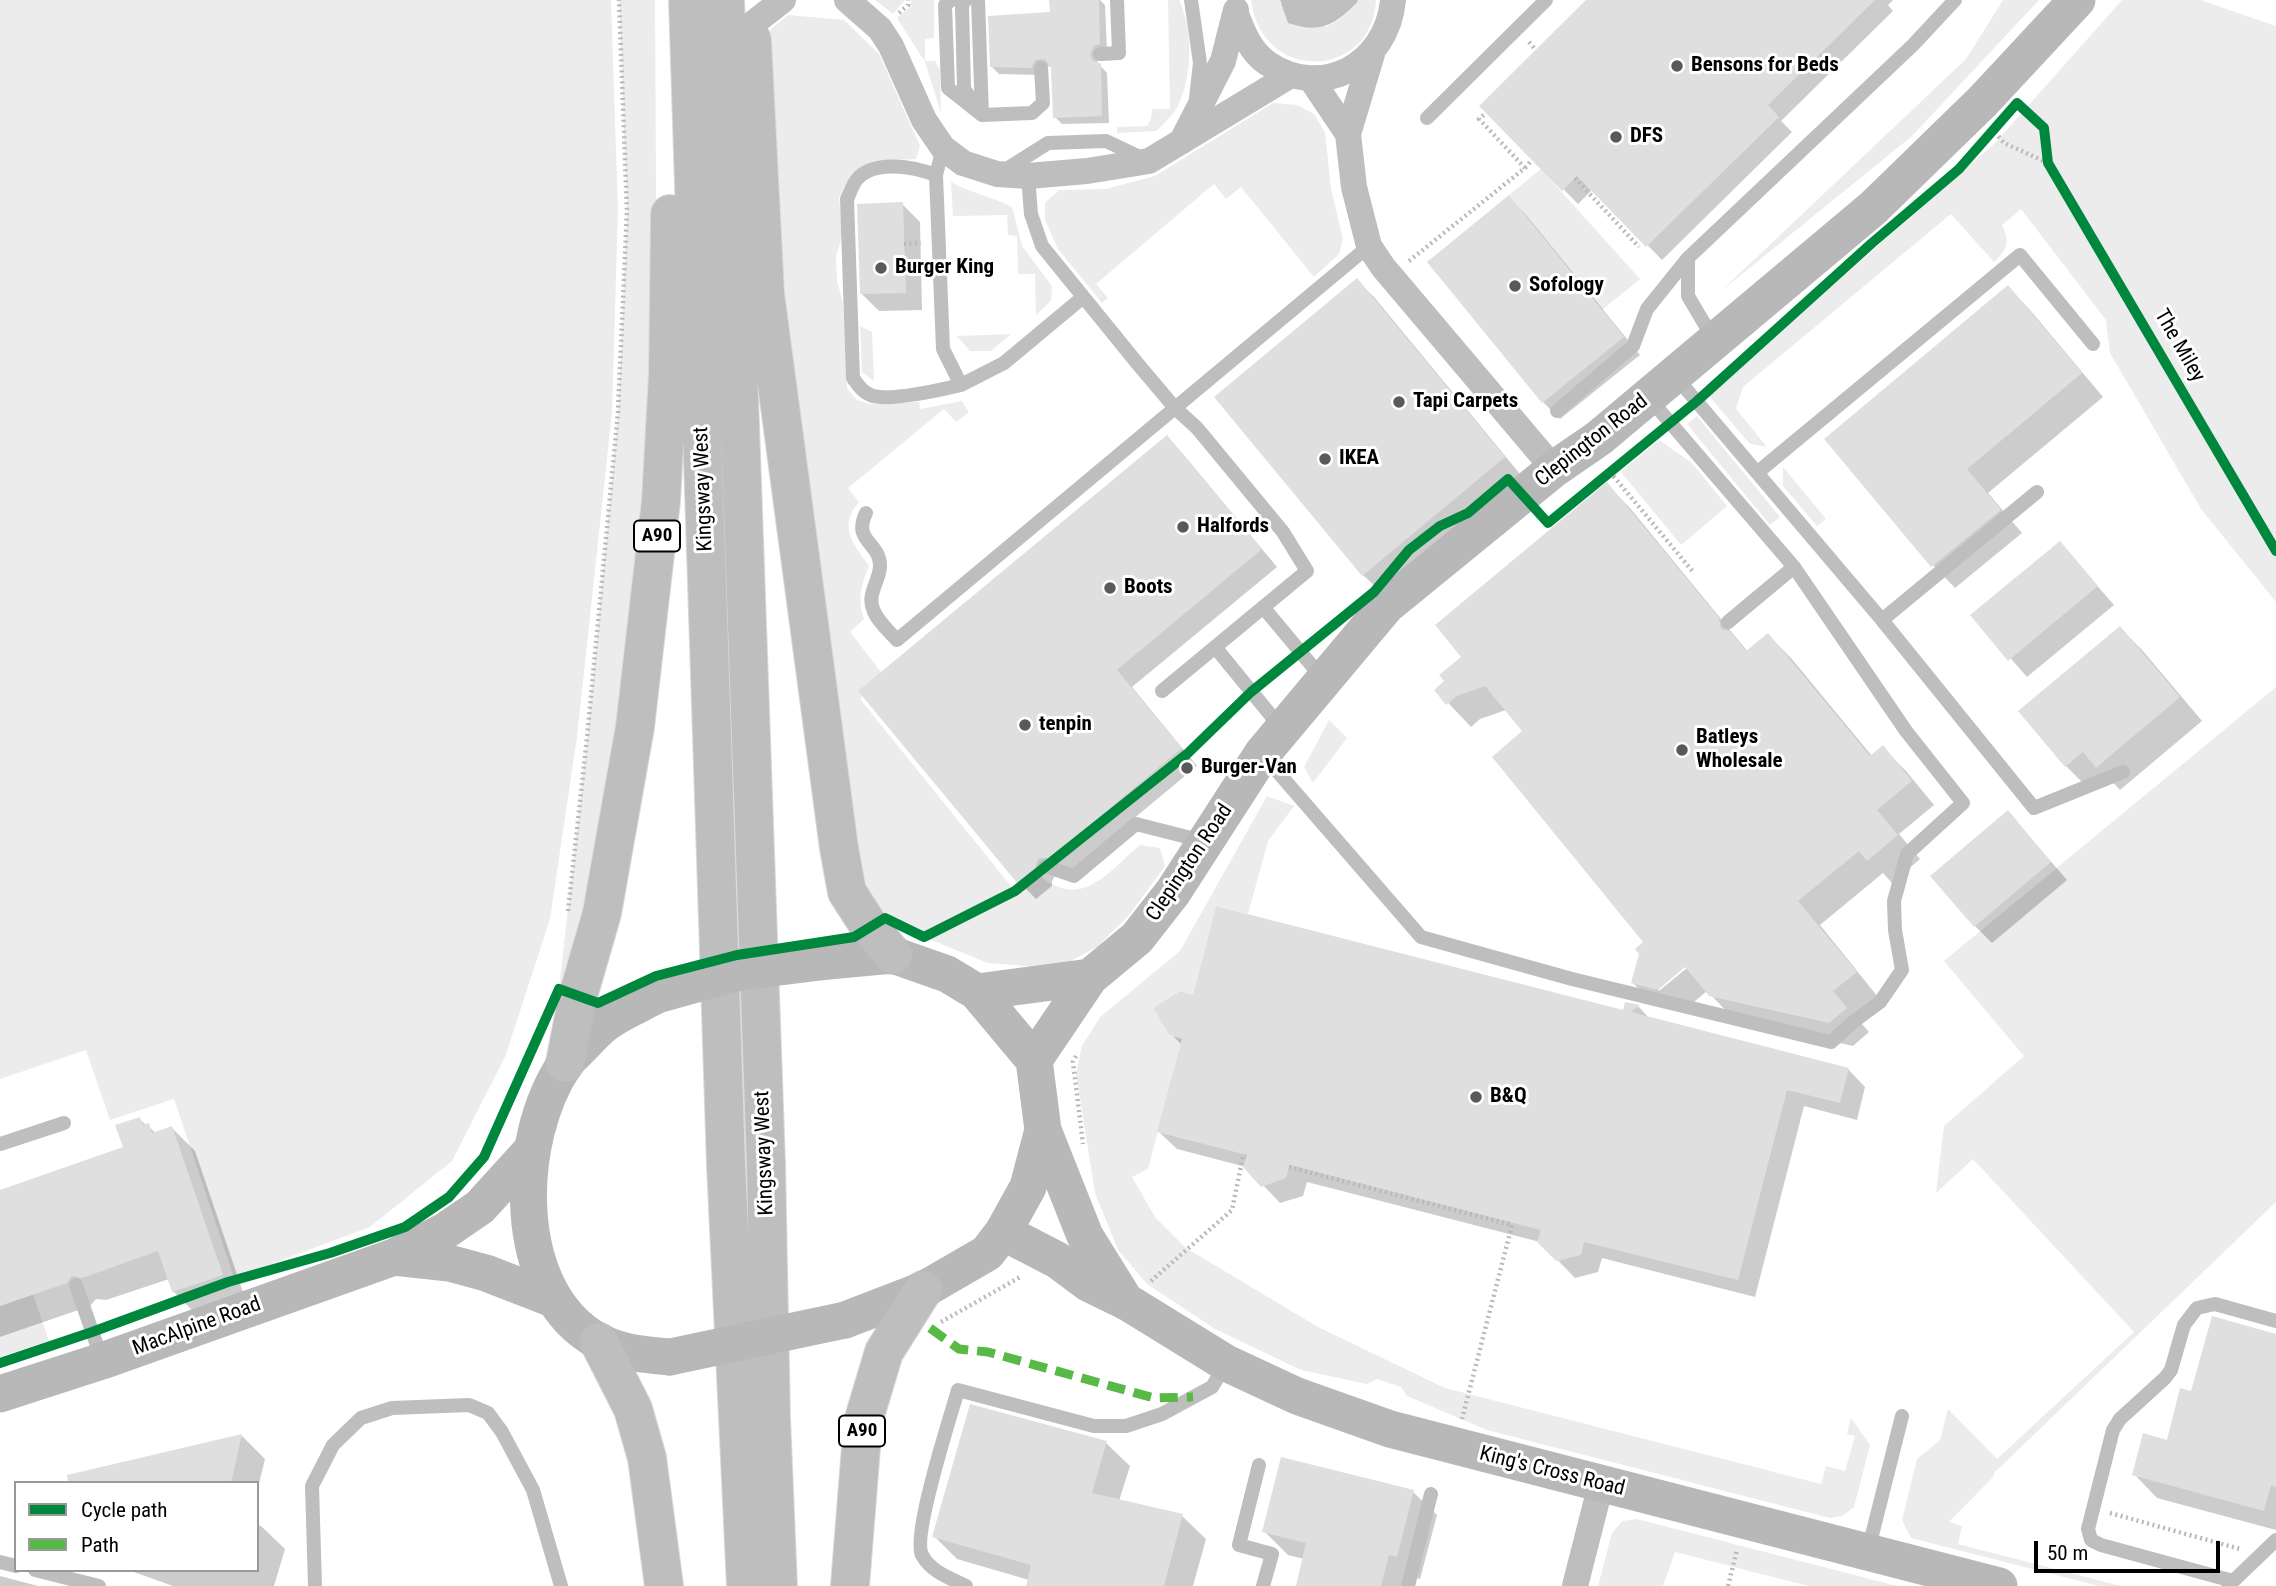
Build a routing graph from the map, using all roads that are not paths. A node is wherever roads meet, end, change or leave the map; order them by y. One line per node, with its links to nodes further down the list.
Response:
1 (674, 0): 57 (highway, A90)
2 (688, 0): 85 (highway, Kingsway West / A90)
3 (783, 0): 15 (street)
4 (847, 0): 24 (street)
5 (951, 0): 20 (lane)
6 (965, 0): 20 (lane)
7 (978, 0): 20 (lane)
8 (1117, 0): 16 (lane)
9 (1191, 0): 22 (lane)
10 (1393, 0): 17 (street)
11 (1546, 0): 21 (lane)
12 (1955, 0): 30 (lane)
13 (2077, 0): 32 (main road, Clepington Road)
14 (1236, 7): 19 (street); 22 (street)
15 (742, 8): 53 (highway); 86 (highway, Kingsway West)
16 (1100, 54)
17 (1372, 54): 19 (street); 23 (street)
18 (1041, 68): 20 (lane)
19 (1301, 77): 22 (street); 23 (street)
20 (982, 115)
21 (1427, 118)
22 (1187, 132): 25 (street)
23 (1348, 134): 29 (street)
24 (943, 148): 26 (street); 27 (lane)
25 (1149, 160): 26 (lane); 28 (street)
26 (998, 174): 28 (street)
27 (936, 175): 34 (lane); 34 (lane)
28 (1028, 177): 31 (lane)
29 (1369, 246): 36 (lane); 38 (street)
30 (1688, 258): 32 (lane); 37 (lane)
31 (1082, 298): 34 (lane); 36 (lane)
32 (1715, 341): 35 (main road, Clepington Road)
33 (2093, 344): 39 (lane)
34 (961, 385)
35 (1662, 387): 38 (main road, Clepington Road); 39 (lane); 42 (lane)
36 (1175, 408): 41 (lane); 43 (lane)
37 (1557, 411)
38 (1554, 469): 47 (main road, Clepington Road)
39 (1758, 472): 44 (lane)
40 (2038, 492): 44 (lane)
41 (866, 513)
42 (1794, 567): 45 (lane); 49 (lane)
43 (1263, 607): 46 (lane); 47 (lane)
44 (1882, 620): 50 (lane)
45 (1728, 622)
46 (1215, 647): 48 (lane); 49 (lane)
47 (1323, 680): 49 (main road, Clepington Road)
48 (1162, 691)
49 (1272, 741): 51 (main road, Clepington Road)
50 (2123, 772)
51 (1206, 842): 52 (lane); 54 (main road, Clepington Road)
52 (1045, 866)
53 (893, 955): 55 (main road); 57 (main road, bridge)
54 (1090, 977): 55 (main road); 56 (main road, Clepington Road)
55 (977, 992): 56 (main road)
56 (1034, 1060): 59 (main road)
57 (565, 1063): 61 (main road)
58 (64, 1123): 60 (lane)
59 (1043, 1130): 62 (main road); 67 (main road)
60 (0, 1144)
61 (531, 1151): 63 (main road, MacAlpine Road); 66 (main road)
62 (1003, 1232): 65 (main road); 67 (main road, King's Cross Road)
63 (394, 1257): 66 (main road, MacAlpine Road); 70 (main road, MacAlpine Road)
64 (76, 1285): 70 (lane)
65 (923, 1290): 69 (main road, bridge); 87 (highway, A90)
66 (553, 1299): 69 (main road)
67 (1127, 1302): 71 (main road, King's Cross Road)
68 (2276, 1321): 80 (lane)
69 (598, 1342): 84 (highway)
70 (102, 1361): 72 (main road, MacAlpine Road)
71 (1226, 1363): 75 (main road, King's Cross Road); 88 (lane)
72 (0, 1394)
73 (1902, 1416): 78 (lane)
74 (1259, 1465): 89 (lane)
75 (1601, 1484): 78 (main road, King's Cross Road); 91 (street)
76 (1431, 1494): 90 (lane)
77 (2276, 1540): 80 (lane)
78 (1867, 1552): 92 (main road, King's Cross Road)
79 (43, 1572): 81 (lane)
80 (2231, 1584)
81 (99, 1586)
82 (315, 1586): 83 (lane)
83 (561, 1586)
84 (664, 1586)
85 (746, 1586)
86 (778, 1586)
87 (850, 1586)
88 (966, 1586)
89 (1263, 1586)
90 (1408, 1586)
91 (1575, 1586)
92 (1999, 1586)

